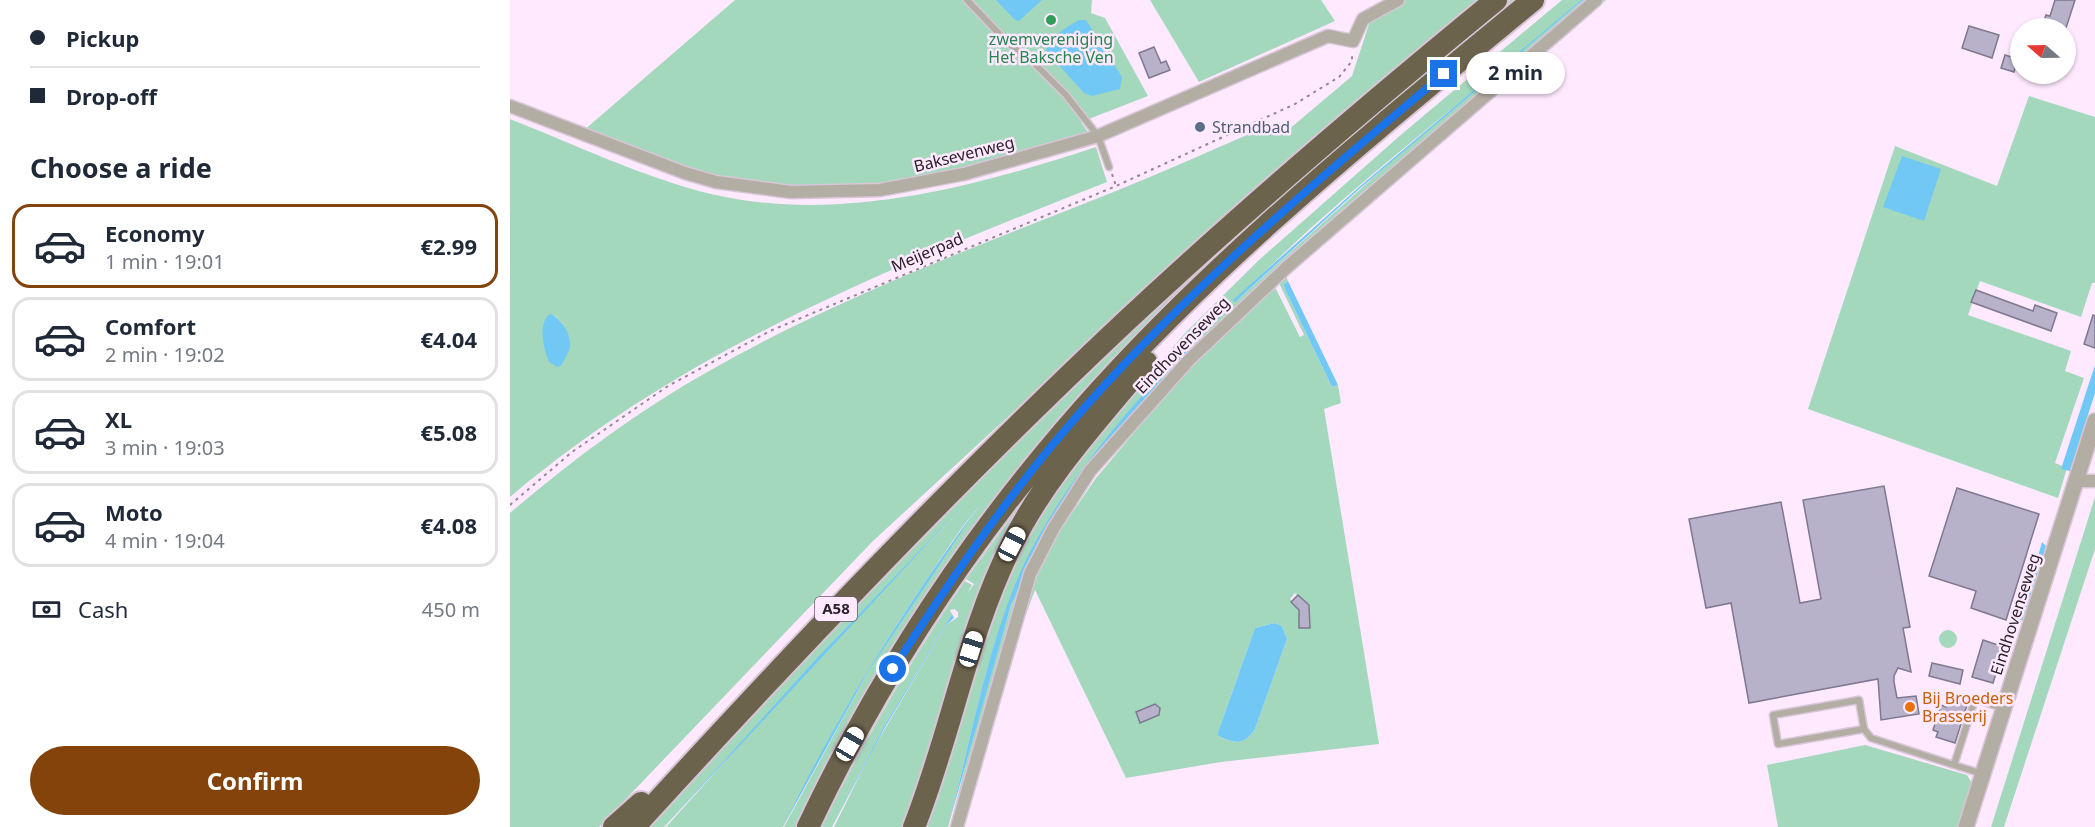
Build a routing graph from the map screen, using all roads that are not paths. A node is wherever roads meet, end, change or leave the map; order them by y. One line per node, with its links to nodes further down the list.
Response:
1 (967, 0): 7 (lane)
2 (1398, 0): 7 (street, Baksevenweg)
3 (1496, 0): 14 (highway, A58)
4 (1533, 0): 9 (highway)
5 (1596, 0): 21 (street, Eindhovenseweg)
6 (510, 106): 7 (street, Baksevenweg)
7 (1098, 136): 8 (lane)
8 (1109, 167)
9 (1179, 309): 19 (highway); 20 (highway)
10 (2095, 421): 11 (street, Eindhovenseweg)
11 (2086, 481): 12 (street, Eindhovenseweg)
12 (2004, 708): 15 (lane); 16 (street, Eindhovenseweg)
13 (1864, 729): 13 (lane); 15 (lane)
14 (694, 761): 17 (highway, A58); 18 (highway, A58)
15 (1954, 765): 16 (lane)
16 (1983, 774): 22 (street, Eindhovenseweg)
17 (614, 827)
18 (634, 827)
19 (808, 827)
20 (914, 827)
21 (957, 827)
22 (1966, 827)

